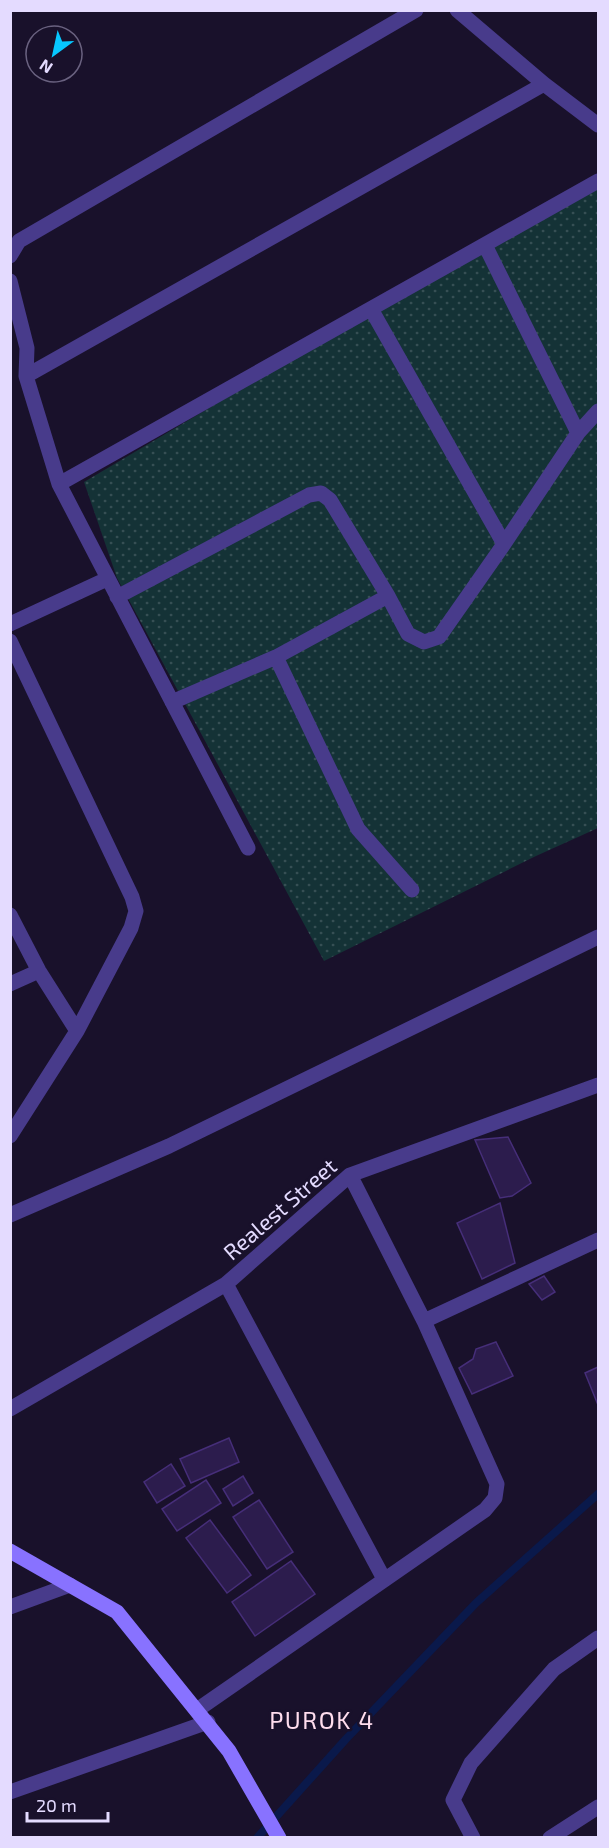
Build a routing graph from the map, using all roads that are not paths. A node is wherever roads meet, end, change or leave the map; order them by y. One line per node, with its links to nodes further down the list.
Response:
1 (416, 10): 7 (street)
2 (457, 10): 3 (street)
3 (544, 84): 4 (street); 10 (street)
4 (598, 125)
5 (598, 181): 6 (street)
6 (485, 245): 9 (street); 12 (street)
7 (10, 256)
8 (10, 280): 10 (street)
9 (371, 309): 13 (street); 14 (street)
10 (26, 376): 13 (street)
11 (598, 411): 12 (street)
12 (578, 433): 14 (street)
13 (59, 484): 15 (street)
14 (504, 544): 16 (street)
15 (107, 579): 17 (street); 18 (street)
16 (388, 596): 17 (street); 20 (street)
17 (117, 597): 21 (street)
18 (10, 624)
19 (10, 641): 28 (street)
20 (276, 657): 21 (street); 23 (street)
21 (171, 702): 22 (street)
22 (248, 848)
23 (412, 890)
24 (10, 915): 26 (street)
25 (598, 937): 32 (street)
26 (39, 971): 27 (street); 28 (street)
27 (10, 984)
28 (77, 1031): 30 (street)
29 (598, 1085): 31 (street, Realest Street)
30 (10, 1136)
31 (350, 1175): 34 (street, Realest Street); 35 (street)
32 (10, 1215)
33 (598, 1240): 35 (street)
34 (226, 1284): 36 (street, Realest Street); 38 (street)
35 (423, 1321): 38 (street)
36 (10, 1409)
37 (10, 1551): 39 (street)
38 (384, 1579): 42 (street)
39 (70, 1586): 40 (street); 42 (street)
40 (10, 1607)
41 (598, 1638): 47 (street)
42 (197, 1710): 43 (street)
43 (208, 1722): 44 (street); 46 (street)
44 (10, 1792)
45 (598, 1807): 48 (street)
46 (279, 1838)
47 (473, 1838)
48 (550, 1838)

